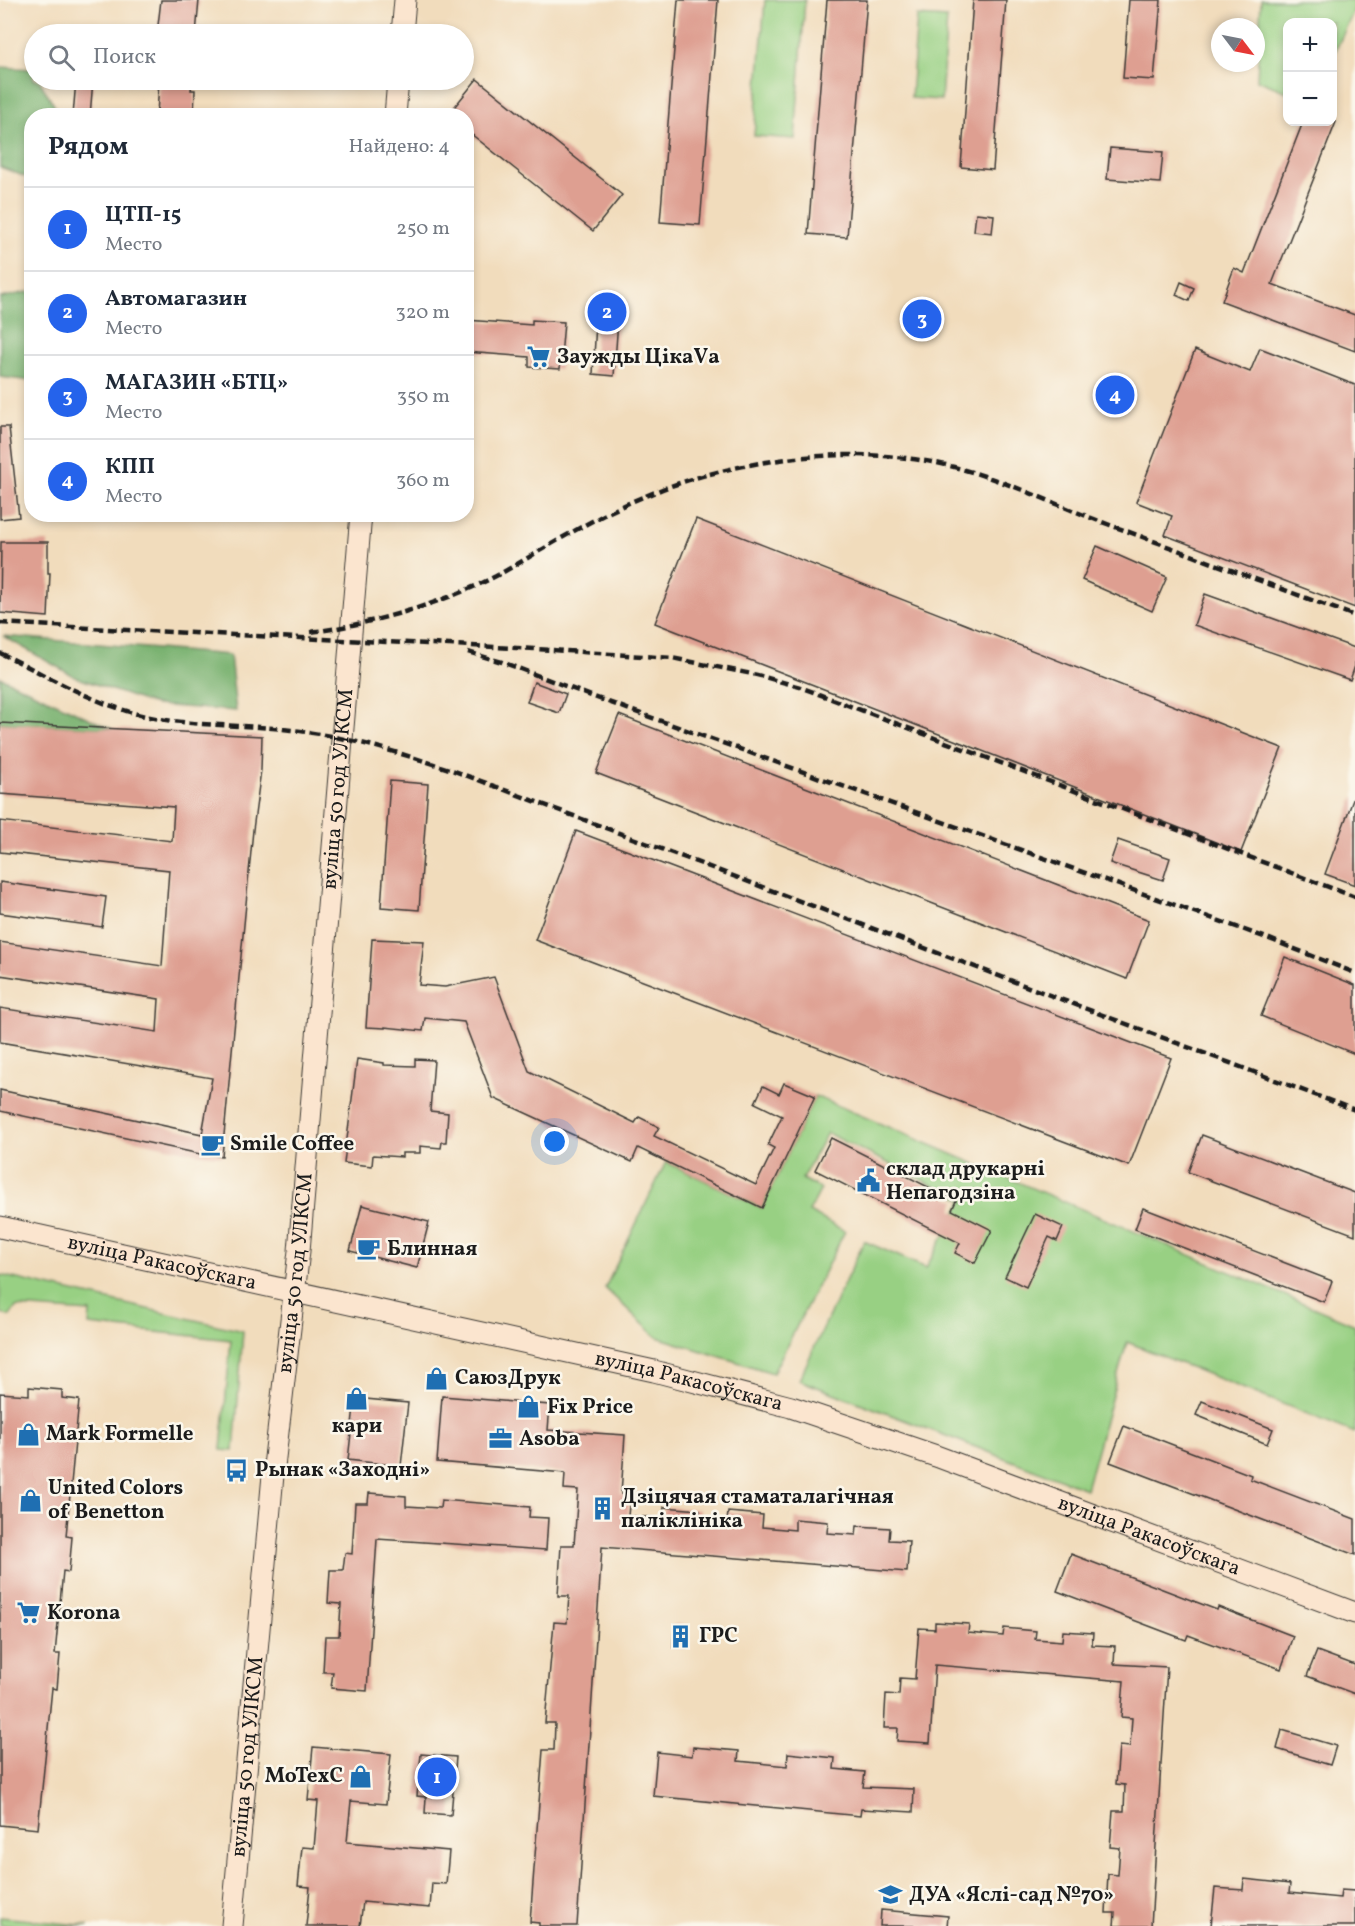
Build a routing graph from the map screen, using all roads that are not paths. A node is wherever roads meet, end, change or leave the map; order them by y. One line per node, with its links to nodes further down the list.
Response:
1 (405, 0): 2 (main road)
2 (403, 24)
3 (397, 90): 4 (main road)
4 (396, 108)
5 (360, 522): 7 (main road, вуліца 50 год УЛКСМ)
6 (0, 1227): 7 (main road, вуліца Ракасоўскага)
7 (294, 1292): 8 (main road, вуліца Ракасоўскага); 9 (main road, вуліца 50 год УЛКСМ)
8 (1355, 1613)
9 (232, 1926)

